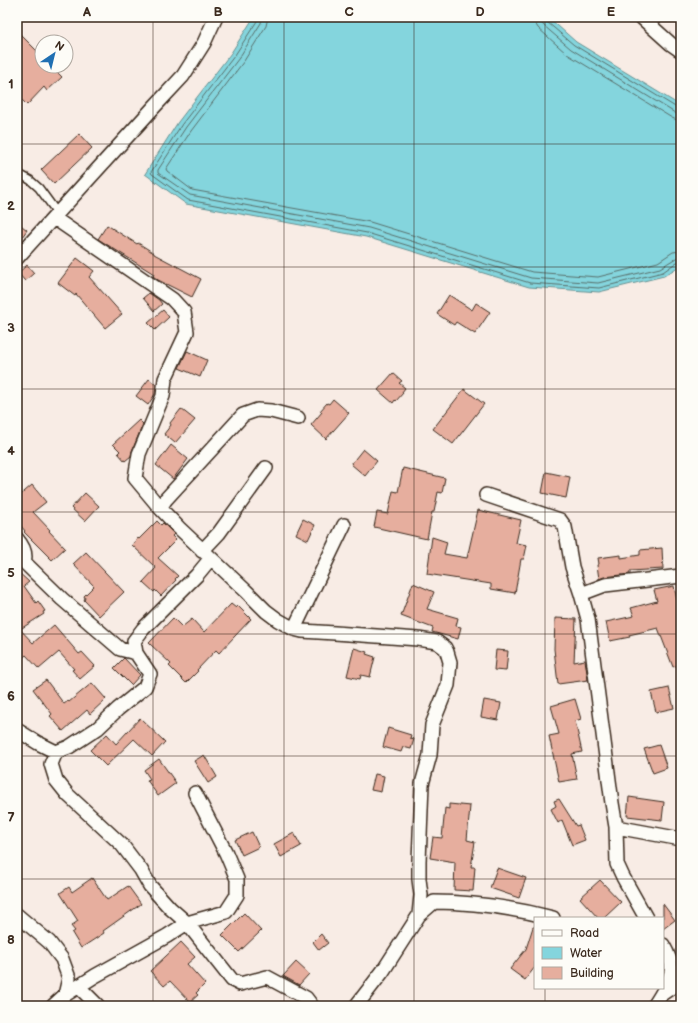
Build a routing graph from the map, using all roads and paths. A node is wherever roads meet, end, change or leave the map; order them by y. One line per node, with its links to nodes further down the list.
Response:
1 (216, 17): 5 (street)
2 (641, 17): 3 (street)
3 (681, 50)
4 (17, 173): 5 (lane)
5 (56, 216): 6 (street); 10 (street)
6 (17, 258)
7 (298, 418): 10 (street)
8 (266, 468): 13 (street)
9 (486, 495): 15 (street)
10 (160, 508): 13 (street)
11 (344, 526): 16 (street)
12 (17, 539): 17 (street)
13 (206, 554): 16 (street); 17 (street)
14 (681, 576): 15 (street)
15 (581, 594): 21 (street)
16 (294, 629): 24 (street)
17 (136, 653): 19 (street)
18 (17, 730): 19 (street)
19 (56, 752): 27 (street)
20 (195, 793): 27 (street)
21 (616, 827): 22 (street); 26 (street)
22 (681, 839)
23 (17, 915): 35 (street)
24 (419, 915): 25 (street); 39 (street)
25 (549, 917)
26 (645, 917)
27 (187, 923): 32 (street); 38 (street)
28 (664, 947): 29 (street)
29 (667, 970): 31 (street)
30 (681, 981): 34 (street)
31 (664, 984)
32 (79, 987): 35 (street); 37 (street)
33 (663, 989): 34 (street)
34 (662, 994): 40 (street)
35 (65, 995): 36 (street)
36 (53, 1006)
37 (98, 1006)
38 (312, 1006)
39 (356, 1006)
40 (654, 1006)

